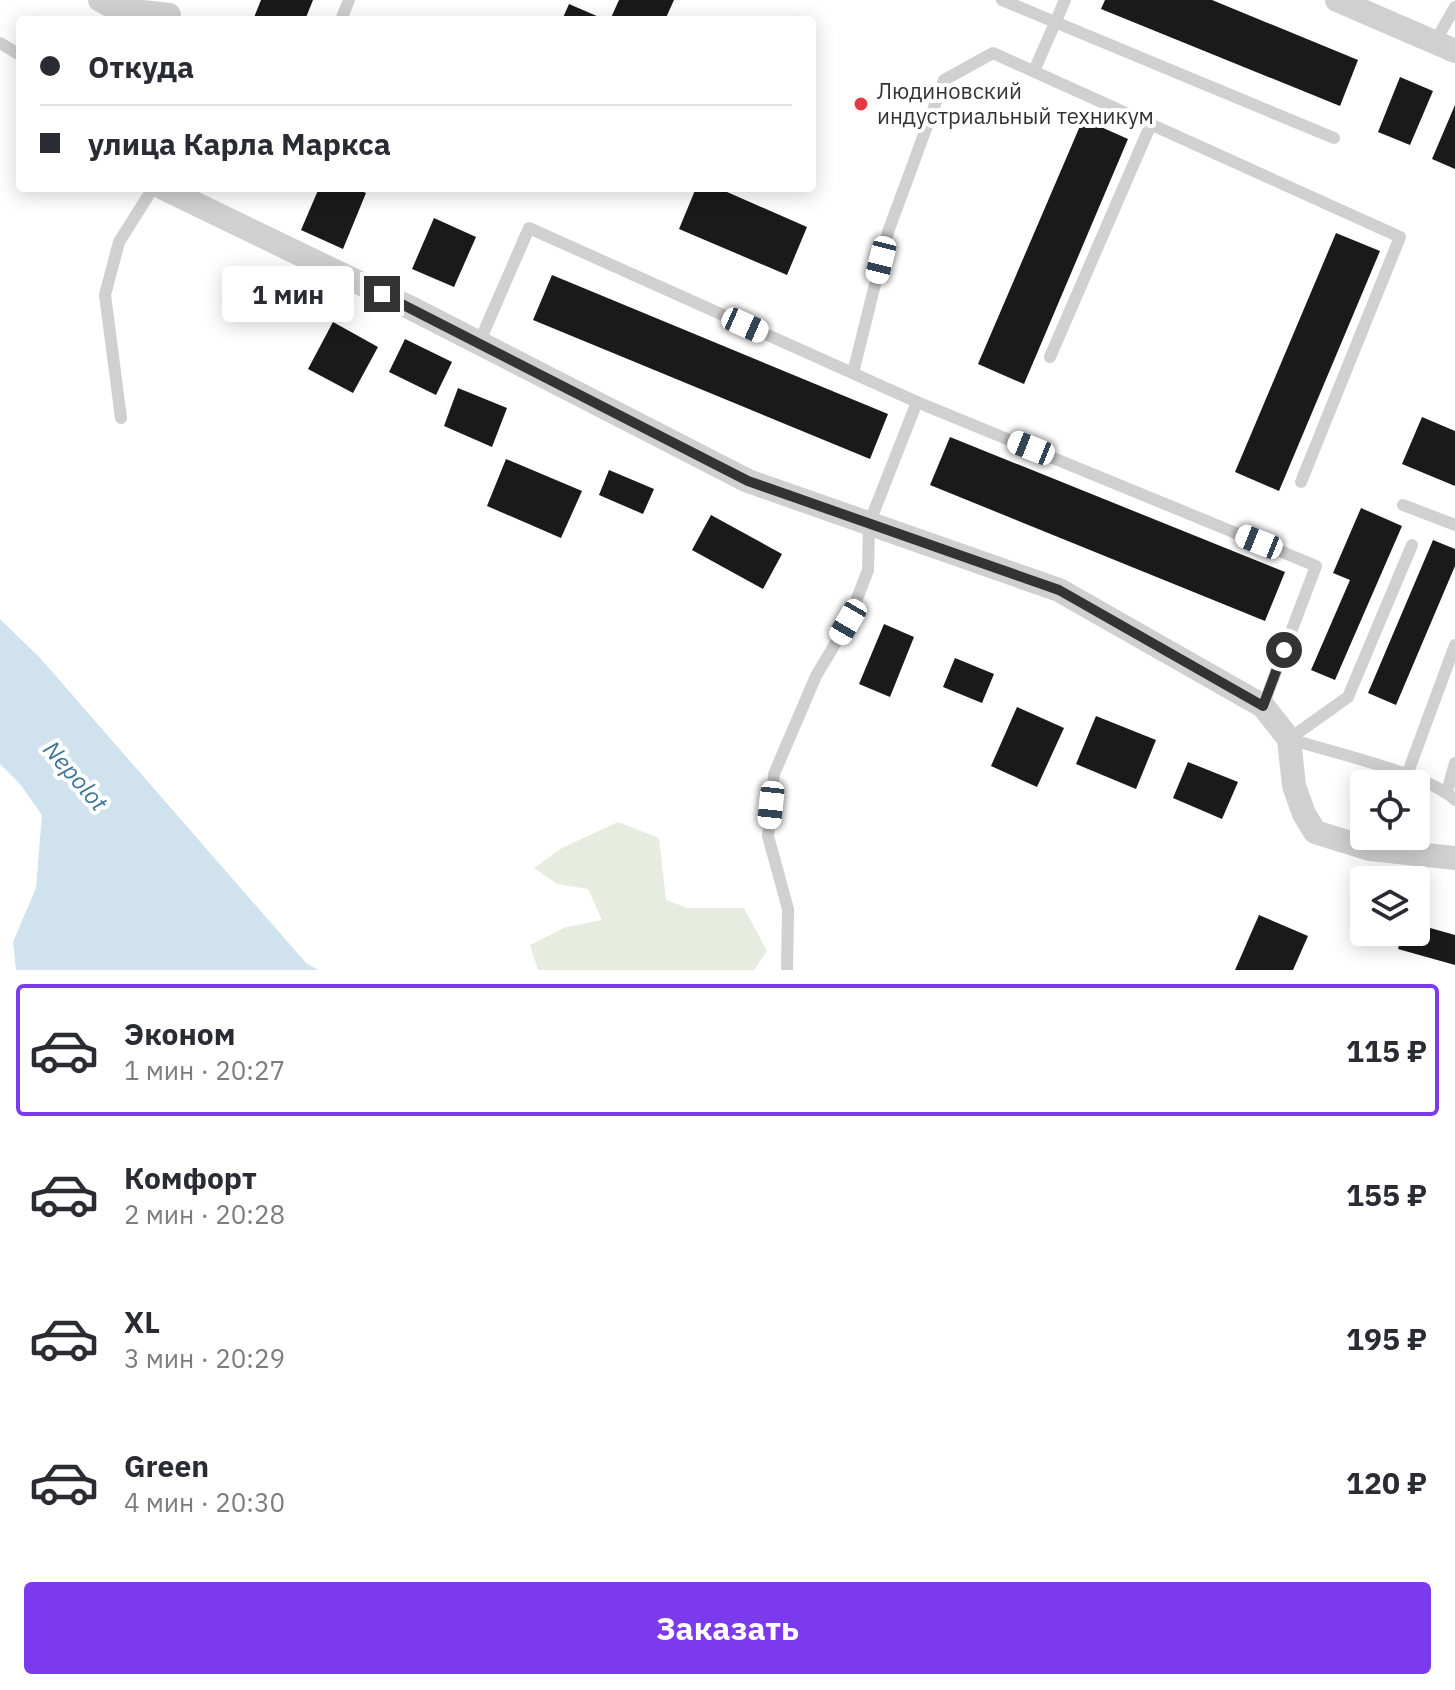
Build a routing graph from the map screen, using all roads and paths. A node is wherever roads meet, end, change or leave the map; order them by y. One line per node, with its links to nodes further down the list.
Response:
1 (100, 0): 6 (street)
2 (1002, 0): 7 (lane)
3 (1065, 0): 7 (lane)
4 (1337, 0): 8 (street)
5 (1455, 7): 8 (lane)
6 (171, 14)
7 (1057, 24): 9 (lane); 11 (lane)
8 (1445, 46)
9 (1034, 71): 10 (lane); 16 (lane)
10 (1151, 124): 15 (lane); 19 (lane)
11 (1334, 138)
12 (150, 192): 18 (lane)
13 (171, 192): 14 (street)
14 (479, 343): 16 (lane); 21 (street)
15 (1050, 357)
16 (853, 373): 17 (lane)
17 (917, 402): 21 (lane); 25 (lane)
18 (121, 418)
19 (1301, 482)
20 (1403, 505): 22 (lane)
21 (869, 524): 25 (street); 33 (lane)
22 (1455, 525)
23 (1412, 545): 26 (lane)
24 (1455, 645): 29 (lane)
25 (1263, 706): 26 (street)
26 (1289, 739): 28 (lane); 32 (street)
27 (1455, 763): 31 (lane)
28 (1391, 770)
29 (1409, 770)
30 (1430, 786): 31 (lane)
31 (1451, 796)
32 (1455, 858)
33 (787, 970)

